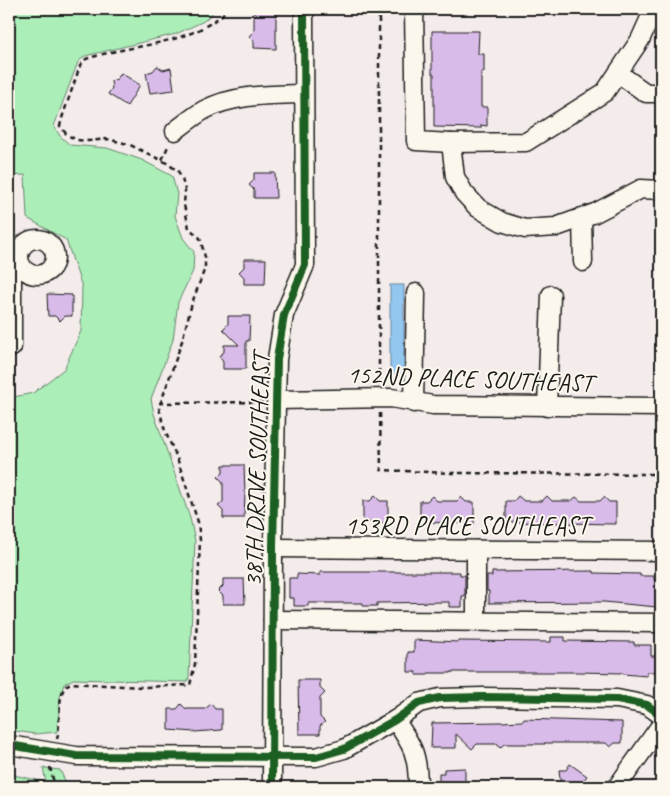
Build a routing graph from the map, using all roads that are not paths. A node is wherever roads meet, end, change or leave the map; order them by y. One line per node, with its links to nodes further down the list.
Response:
1 (304, 9): 6 (street, 38TH DRIVE SOUTHEAST)
2 (414, 9): 8 (street)
3 (654, 9): 4 (street)
4 (618, 72): 5 (street); 8 (street)
5 (661, 93)
6 (303, 94): 7 (street); 16 (street, 38TH DRIVE SOUTHEAST)
7 (175, 131)
8 (451, 143): 10 (street)
9 (661, 190): 10 (street)
10 (582, 218): 12 (street)
11 (16, 249): 15 (street)
12 (582, 262)
13 (416, 293): 17 (street)
14 (551, 295): 18 (street)
15 (12, 347)
16 (276, 401): 17 (street, 152ND PLACE SOUTHEAST); 20 (street, 38TH DRIVE SOUTHEAST)
17 (414, 403): 18 (street, 152ND PLACE SOUTHEAST)
18 (547, 407): 19 (street, 152ND PLACE SOUTHEAST)
19 (661, 407)
20 (273, 548): 21 (street, 153RD PLACE SOUTHEAST); 23 (street, 38TH DRIVE SOUTHEAST)
21 (476, 550): 22 (street, 153RD PLACE SOUTHEAST); 24 (street)
22 (661, 551)
23 (273, 620): 24 (street); 30 (street, 38TH DRIVE SOUTHEAST)
24 (476, 622): 25 (street)
25 (661, 623)
26 (661, 715): 27 (street)
27 (395, 720): 30 (street); 32 (street)
28 (661, 726): 33 (street)
29 (9, 745): 30 (street)
30 (272, 758): 31 (street, 38TH DRIVE SOUTHEAST)
31 (272, 787)
32 (418, 787)
33 (617, 787)

